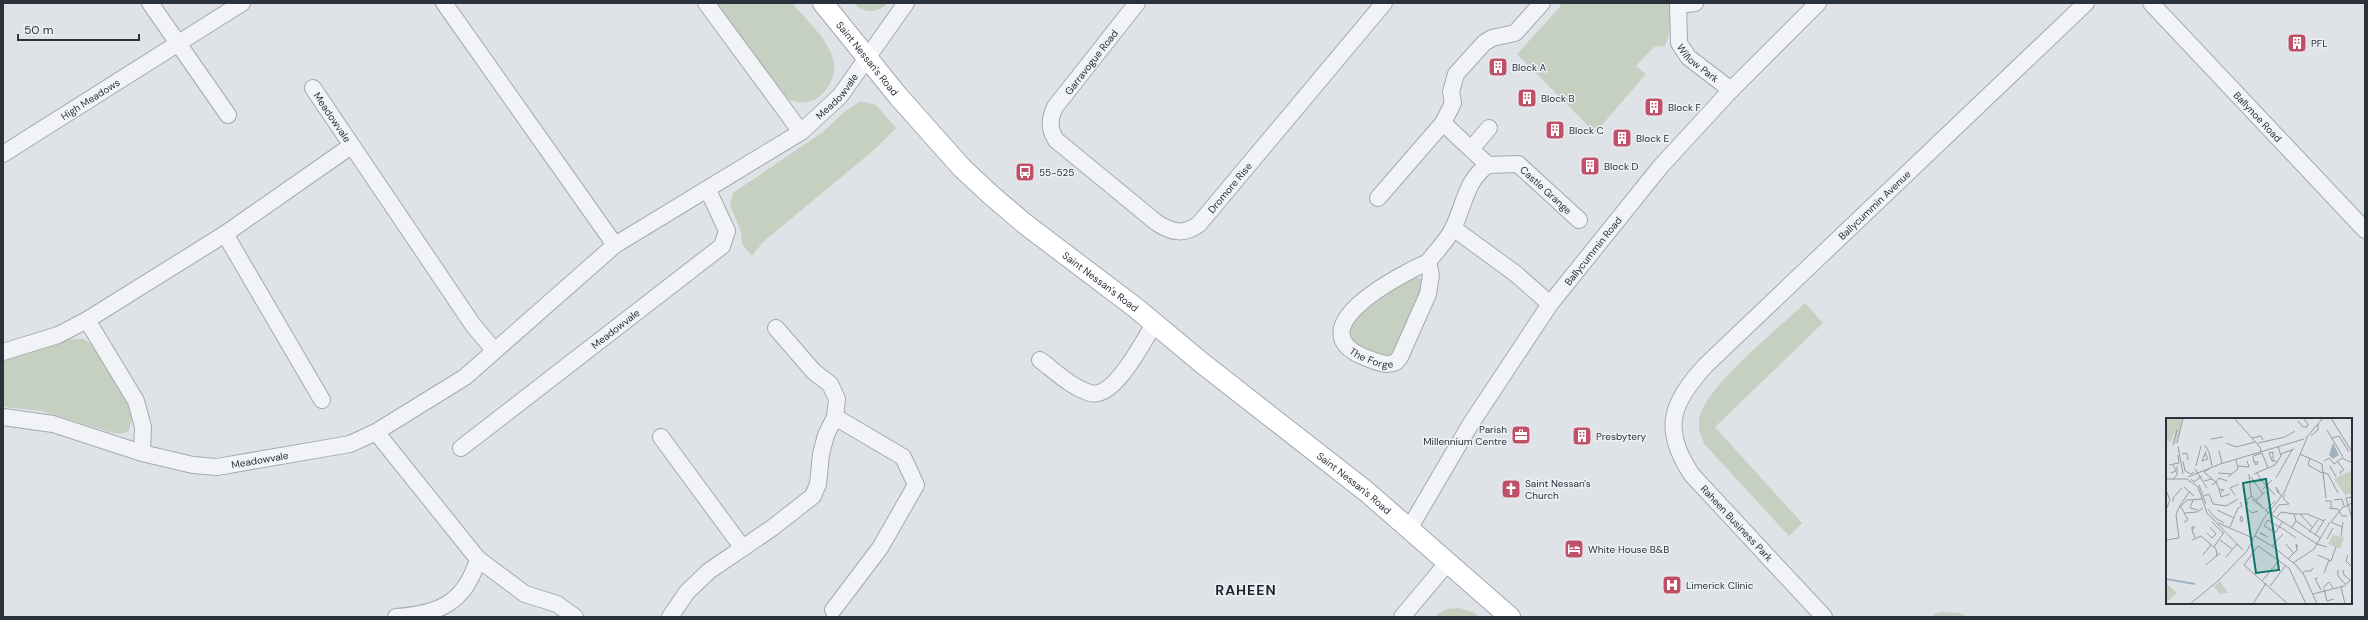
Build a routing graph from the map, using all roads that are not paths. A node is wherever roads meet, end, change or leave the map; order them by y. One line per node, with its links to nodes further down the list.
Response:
1 (150, 3): 15 (street)
2 (242, 3): 15 (street, High Meadows)
3 (444, 3): 34 (street)
4 (706, 3): 23 (street)
5 (823, 3): 16 (main road, Saint Nessan's Road)
6 (906, 3): 16 (street, Meadowvale)
7 (1137, 3): 21 (street, Garravogue Road)
8 (1384, 3): 21 (street, Dromore Rise)
9 (1542, 3): 20 (street)
10 (1695, 3): 14 (street, Willow Park)
11 (1818, 3): 18 (street, Ballycummin Road)
12 (2086, 3): 45 (street, Ballycummin Avenue)
13 (2151, 3): 32 (street, Ballynoe Road)
14 (1678, 4): 18 (street, Willow Park)
15 (176, 43): 19 (street); 26 (street, High Meadows)
16 (868, 58): 23 (street, Meadowvale); 38 (main road, Saint Nessan's Road)
17 (313, 88): 24 (street, Meadowvale)
18 (1731, 90): 36 (street, Ballycummin Road)
19 (228, 115)
20 (1443, 123): 25 (street); 29 (street)
21 (1050, 124)
22 (1489, 128): 25 (street)
23 (802, 132): 28 (street, Meadowvale)
24 (352, 146): 33 (street, Meadowvale); 40 (street, Meadowvale)
25 (1472, 148): 27 (street)
26 (3, 154)
27 (1488, 165): 30 (street, Castle Grange); 31 (street)
28 (708, 190): 34 (street, Meadowvale); 49 (street, Meadowvale)
29 (1378, 198)
30 (1579, 220)
31 (1454, 228): 35 (street, The Forge); 36 (street)
32 (2365, 230)
33 (225, 234): 37 (street, Meadowvale); 43 (street)
34 (615, 245): 40 (street, Meadowvale)
35 (1428, 262): 35 (street, The Forge)
36 (1550, 304): 51 (street, Ballycummin Road)
37 (87, 320): 41 (street, Meadowvale); 50 (street)
38 (1154, 324): 42 (street); 51 (main road, Saint Nessan's Road)
39 (776, 328): 46 (street)
40 (494, 350): 47 (street, Meadowvale)
41 (3, 352)
42 (1040, 360)
43 (322, 400)
44 (3, 416): 50 (street, Meadowvale)
45 (1675, 416): 61 (street, Raheen Business Park)
46 (834, 417): 52 (street); 55 (street)
47 (376, 432): 50 (street, Meadowvale); 53 (street)
48 (661, 437): 52 (street)
49 (461, 448)
50 (142, 453)
51 (1408, 529): 54 (main road, Saint Nessan's Road)
52 (742, 547): 58 (street)
53 (478, 559): 56 (street); 57 (street)
54 (1448, 562): 59 (street); 60 (main road, Saint Nessan's Road)
55 (833, 610)
56 (396, 617)
57 (575, 617)
58 (670, 617)
59 (1402, 617)
60 (1510, 617)
61 (1824, 617)

